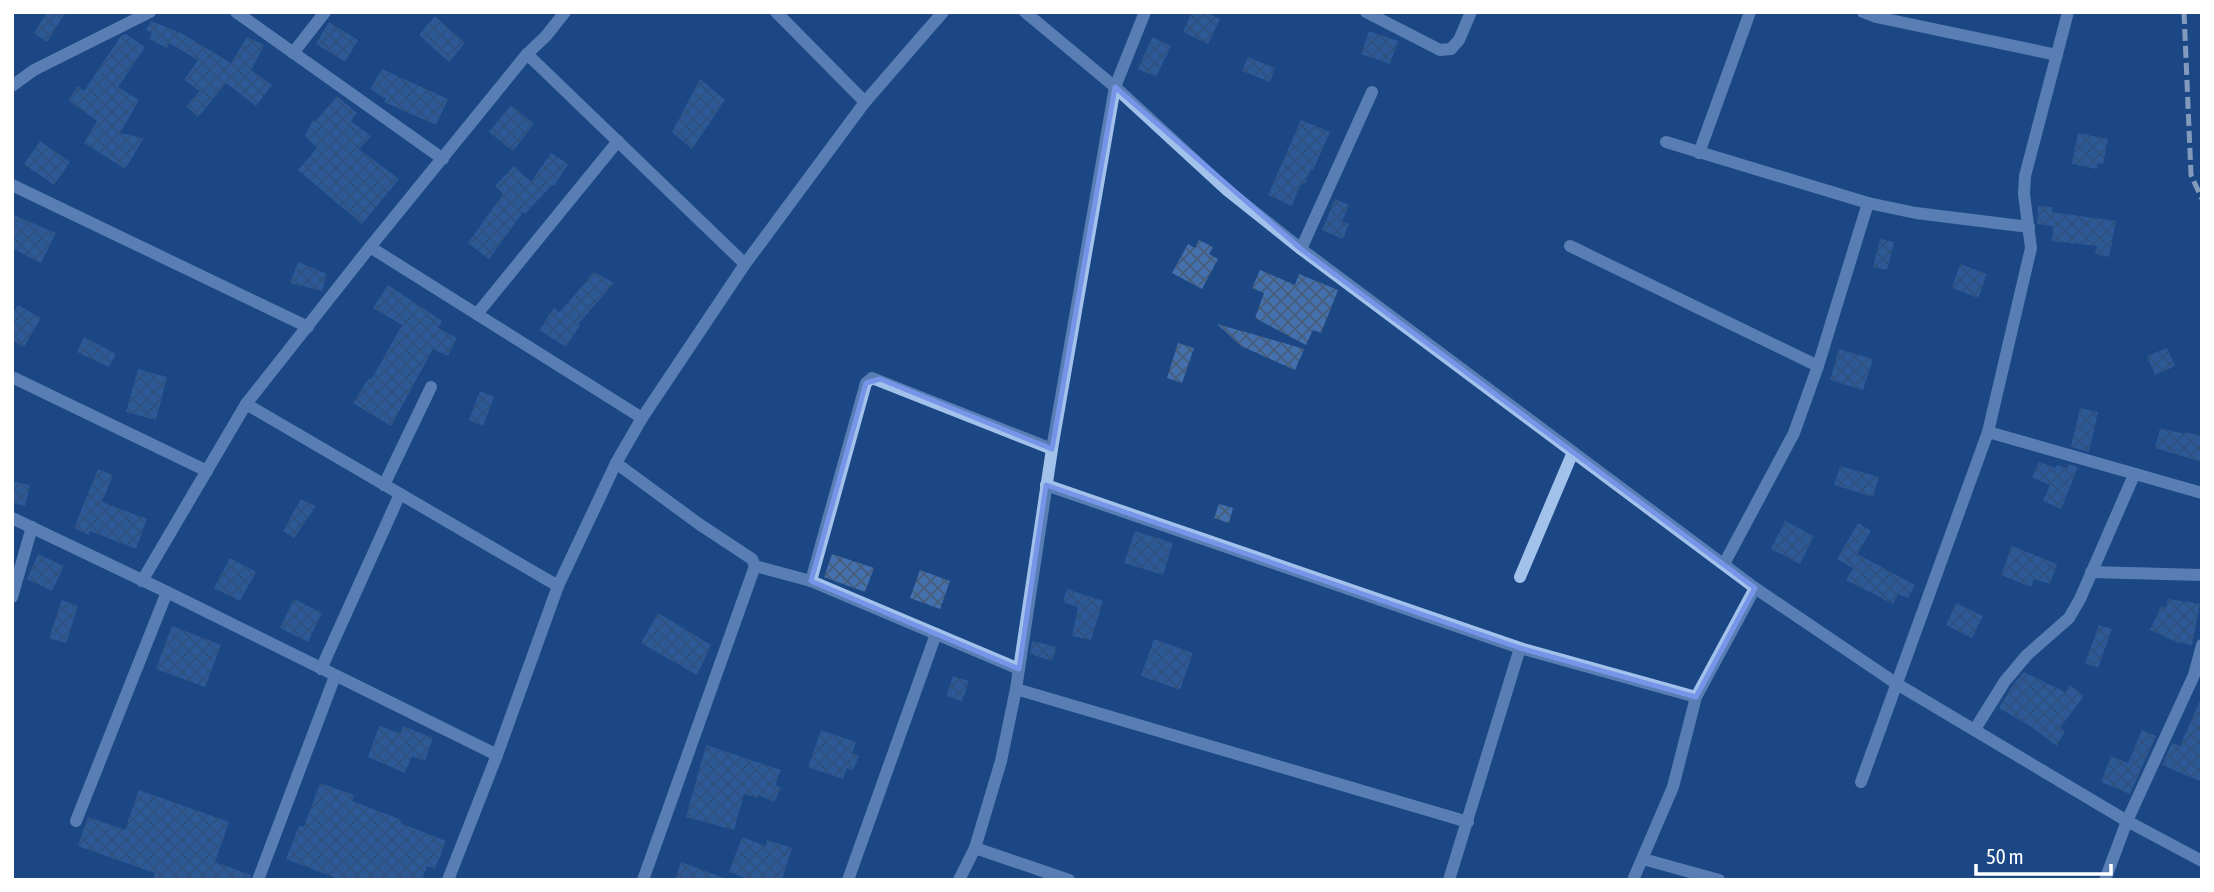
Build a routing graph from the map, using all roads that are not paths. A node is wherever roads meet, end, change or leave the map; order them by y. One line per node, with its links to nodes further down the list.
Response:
1 (150, 12): 17 (street)
2 (236, 12): 14 (street)
3 (325, 12): 14 (street)
4 (565, 12): 15 (street)
5 (776, 12): 20 (street)
6 (943, 12): 20 (street)
7 (1025, 12): 18 (street)
8 (1145, 12): 18 (street)
9 (1366, 12): 10 (street)
10 (1471, 12)
11 (1750, 12): 23 (street)
12 (1863, 12): 16 (street)
13 (2068, 12): 16 (street)
14 (293, 53): 24 (street)
15 (527, 54): 21 (street); 24 (street)
16 (2057, 55): 27 (street)
17 (12, 86)
18 (1115, 87): 30 (street); 40 (street)
19 (1372, 92): 30 (street)
20 (865, 102): 31 (street)
21 (618, 141): 31 (street); 32 (street)
22 (1666, 142): 23 (street)
23 (1699, 153): 26 (street)
24 (443, 159): 29 (street)
25 (12, 185): 33 (street)
26 (1868, 203): 27 (street); 34 (street)
27 (2029, 227): 39 (street)
28 (1570, 246): 34 (street)
29 (370, 247): 32 (street); 33 (street)
30 (1301, 249): 41 (street)
31 (745, 264): 38 (street)
32 (477, 314): 38 (street)
33 (308, 327): 37 (street)
34 (1818, 366): 51 (street)
35 (14, 378): 43 (street)
36 (431, 387): 45 (street)
37 (246, 404): 43 (street); 45 (street)
38 (642, 418): 42 (street)
39 (1988, 432): 44 (street); 68 (street)
40 (1052, 449): 46 (street); 57 (street)
41 (1573, 452): 51 (street); 55 (street)
42 (615, 463): 52 (street); 58 (street)
43 (207, 471): 56 (street)
44 (2134, 475): 47 (street); 53 (street)
45 (384, 485): 48 (street)
46 (1046, 485): 64 (street); 66 (street)
47 (2202, 493)
48 (400, 494): 58 (street); 65 (street)
49 (12, 519): 50 (street)
50 (32, 527): 56 (street); 61 (street)
51 (1724, 564): 59 (street)
52 (755, 566): 57 (street); 82 (street)
53 (2091, 572): 54 (street); 71 (street)
54 (2202, 575)
55 (1520, 577)
56 (142, 580): 60 (street)
57 (811, 581): 62 (street)
58 (558, 586): 72 (street)
59 (1755, 588): 68 (street); 70 (street)
60 (167, 592): 65 (street); 74 (street)
61 (12, 597)
62 (936, 634): 66 (street); 83 (street)
63 (2202, 645): 75 (street)
64 (1520, 648): 70 (street); 76 (street)
65 (321, 669): 67 (street)
66 (1019, 669): 69 (street)
67 (334, 676): 72 (street); 80 (street)
68 (1898, 684): 71 (street); 73 (street)
69 (1016, 689): 76 (street); 77 (street)
70 (1696, 697): 78 (street)
71 (1975, 729): 75 (street)
72 (497, 755): 81 (street)
73 (1861, 782)
74 (76, 821)
75 (2127, 821): 79 (street); 89 (street)
76 (1468, 822): 86 (street)
77 (975, 848): 84 (street); 85 (street)
78 (1643, 859): 87 (street); 88 (street)
79 (2202, 861)
80 (258, 880)
81 (449, 880)
82 (643, 880)
83 (848, 880)
84 (958, 880)
85 (1069, 880)
86 (1449, 880)
87 (1633, 880)
88 (1719, 880)
89 (2105, 880)

